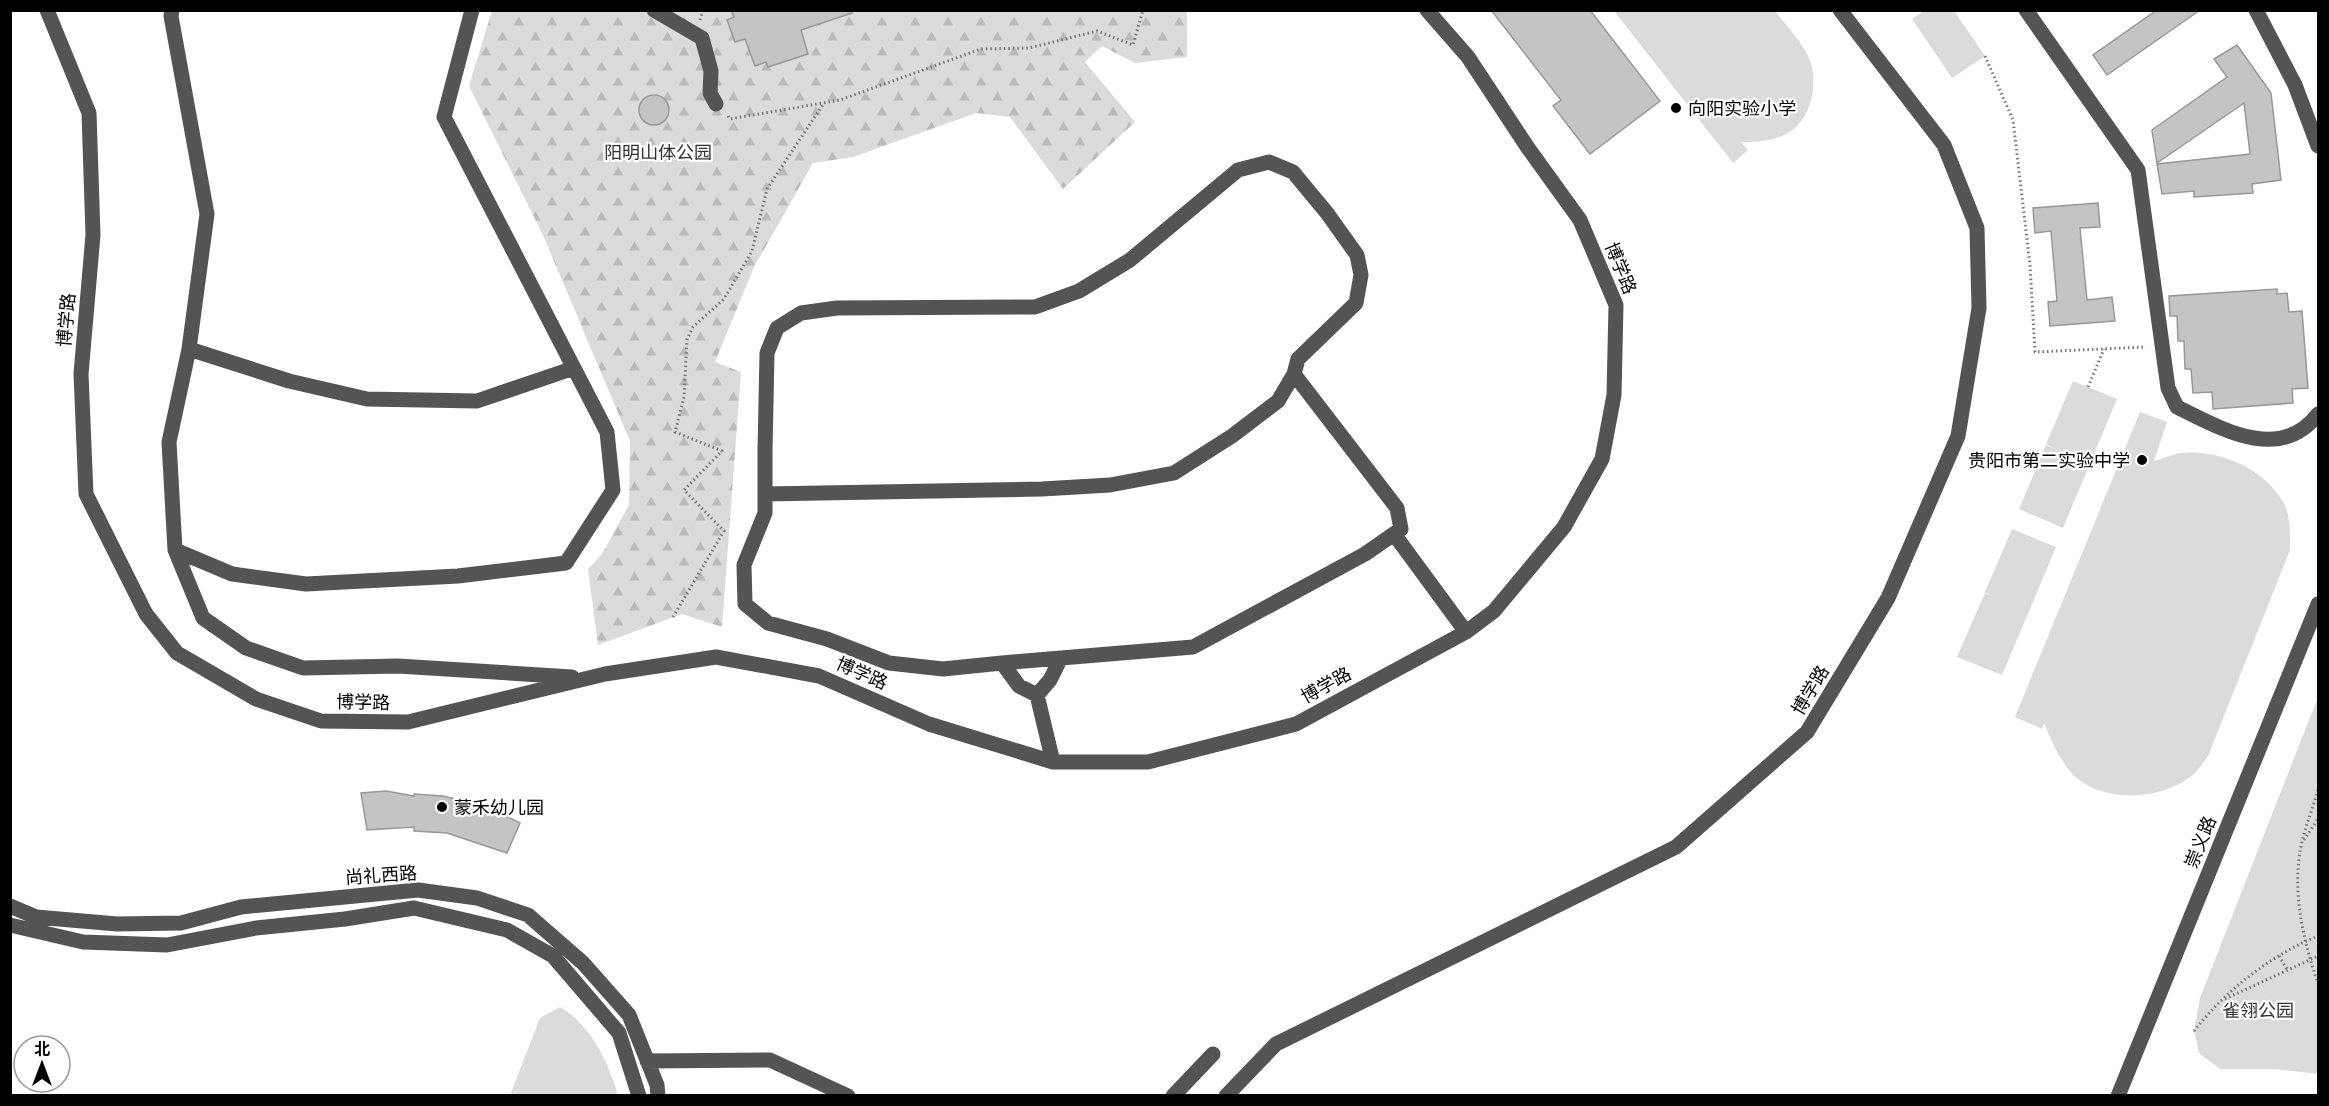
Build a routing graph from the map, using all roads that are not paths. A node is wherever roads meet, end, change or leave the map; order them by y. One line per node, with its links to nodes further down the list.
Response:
1 (172, 10): 11 (street)
2 (472, 10): 12 (street)
3 (654, 10): 9 (street)
4 (1427, 10): 19 (street, 博学路)
5 (1840, 10): 33 (street, 博学路)
6 (2026, 10): 14 (street)
7 (2256, 10): 10 (street)
8 (51, 13): 22 (street, 博学路)
9 (716, 104)
10 (2319, 146)
11 (189, 349): 12 (street); 17 (street)
12 (574, 368): 17 (street)
13 (1294, 374): 15 (street); 15 (street); 16 (street)
14 (2319, 414)
15 (765, 494): 21 (street)
16 (1394, 534): 19 (street); 20 (street)
17 (175, 550): 22 (street)
18 (2319, 604): 34 (street, 崇义路)
19 (1466, 632): 24 (street, 博学路)
20 (1061, 658): 21 (street); 23 (street)
21 (1002, 663): 23 (street)
22 (587, 678): 24 (street, 博学路)
23 (1037, 695): 24 (street)
24 (1053, 762)
25 (10, 906): 28 (street, 尚礼西路)
26 (10, 925): 29 (street, 尚礼西路)
27 (1213, 1054): 32 (street)
28 (647, 1061): 30 (street, 尚礼西路); 31 (street)
29 (639, 1095)
30 (658, 1095)
31 (848, 1095)
32 (1173, 1095)
33 (1226, 1095)
34 (2118, 1095)

